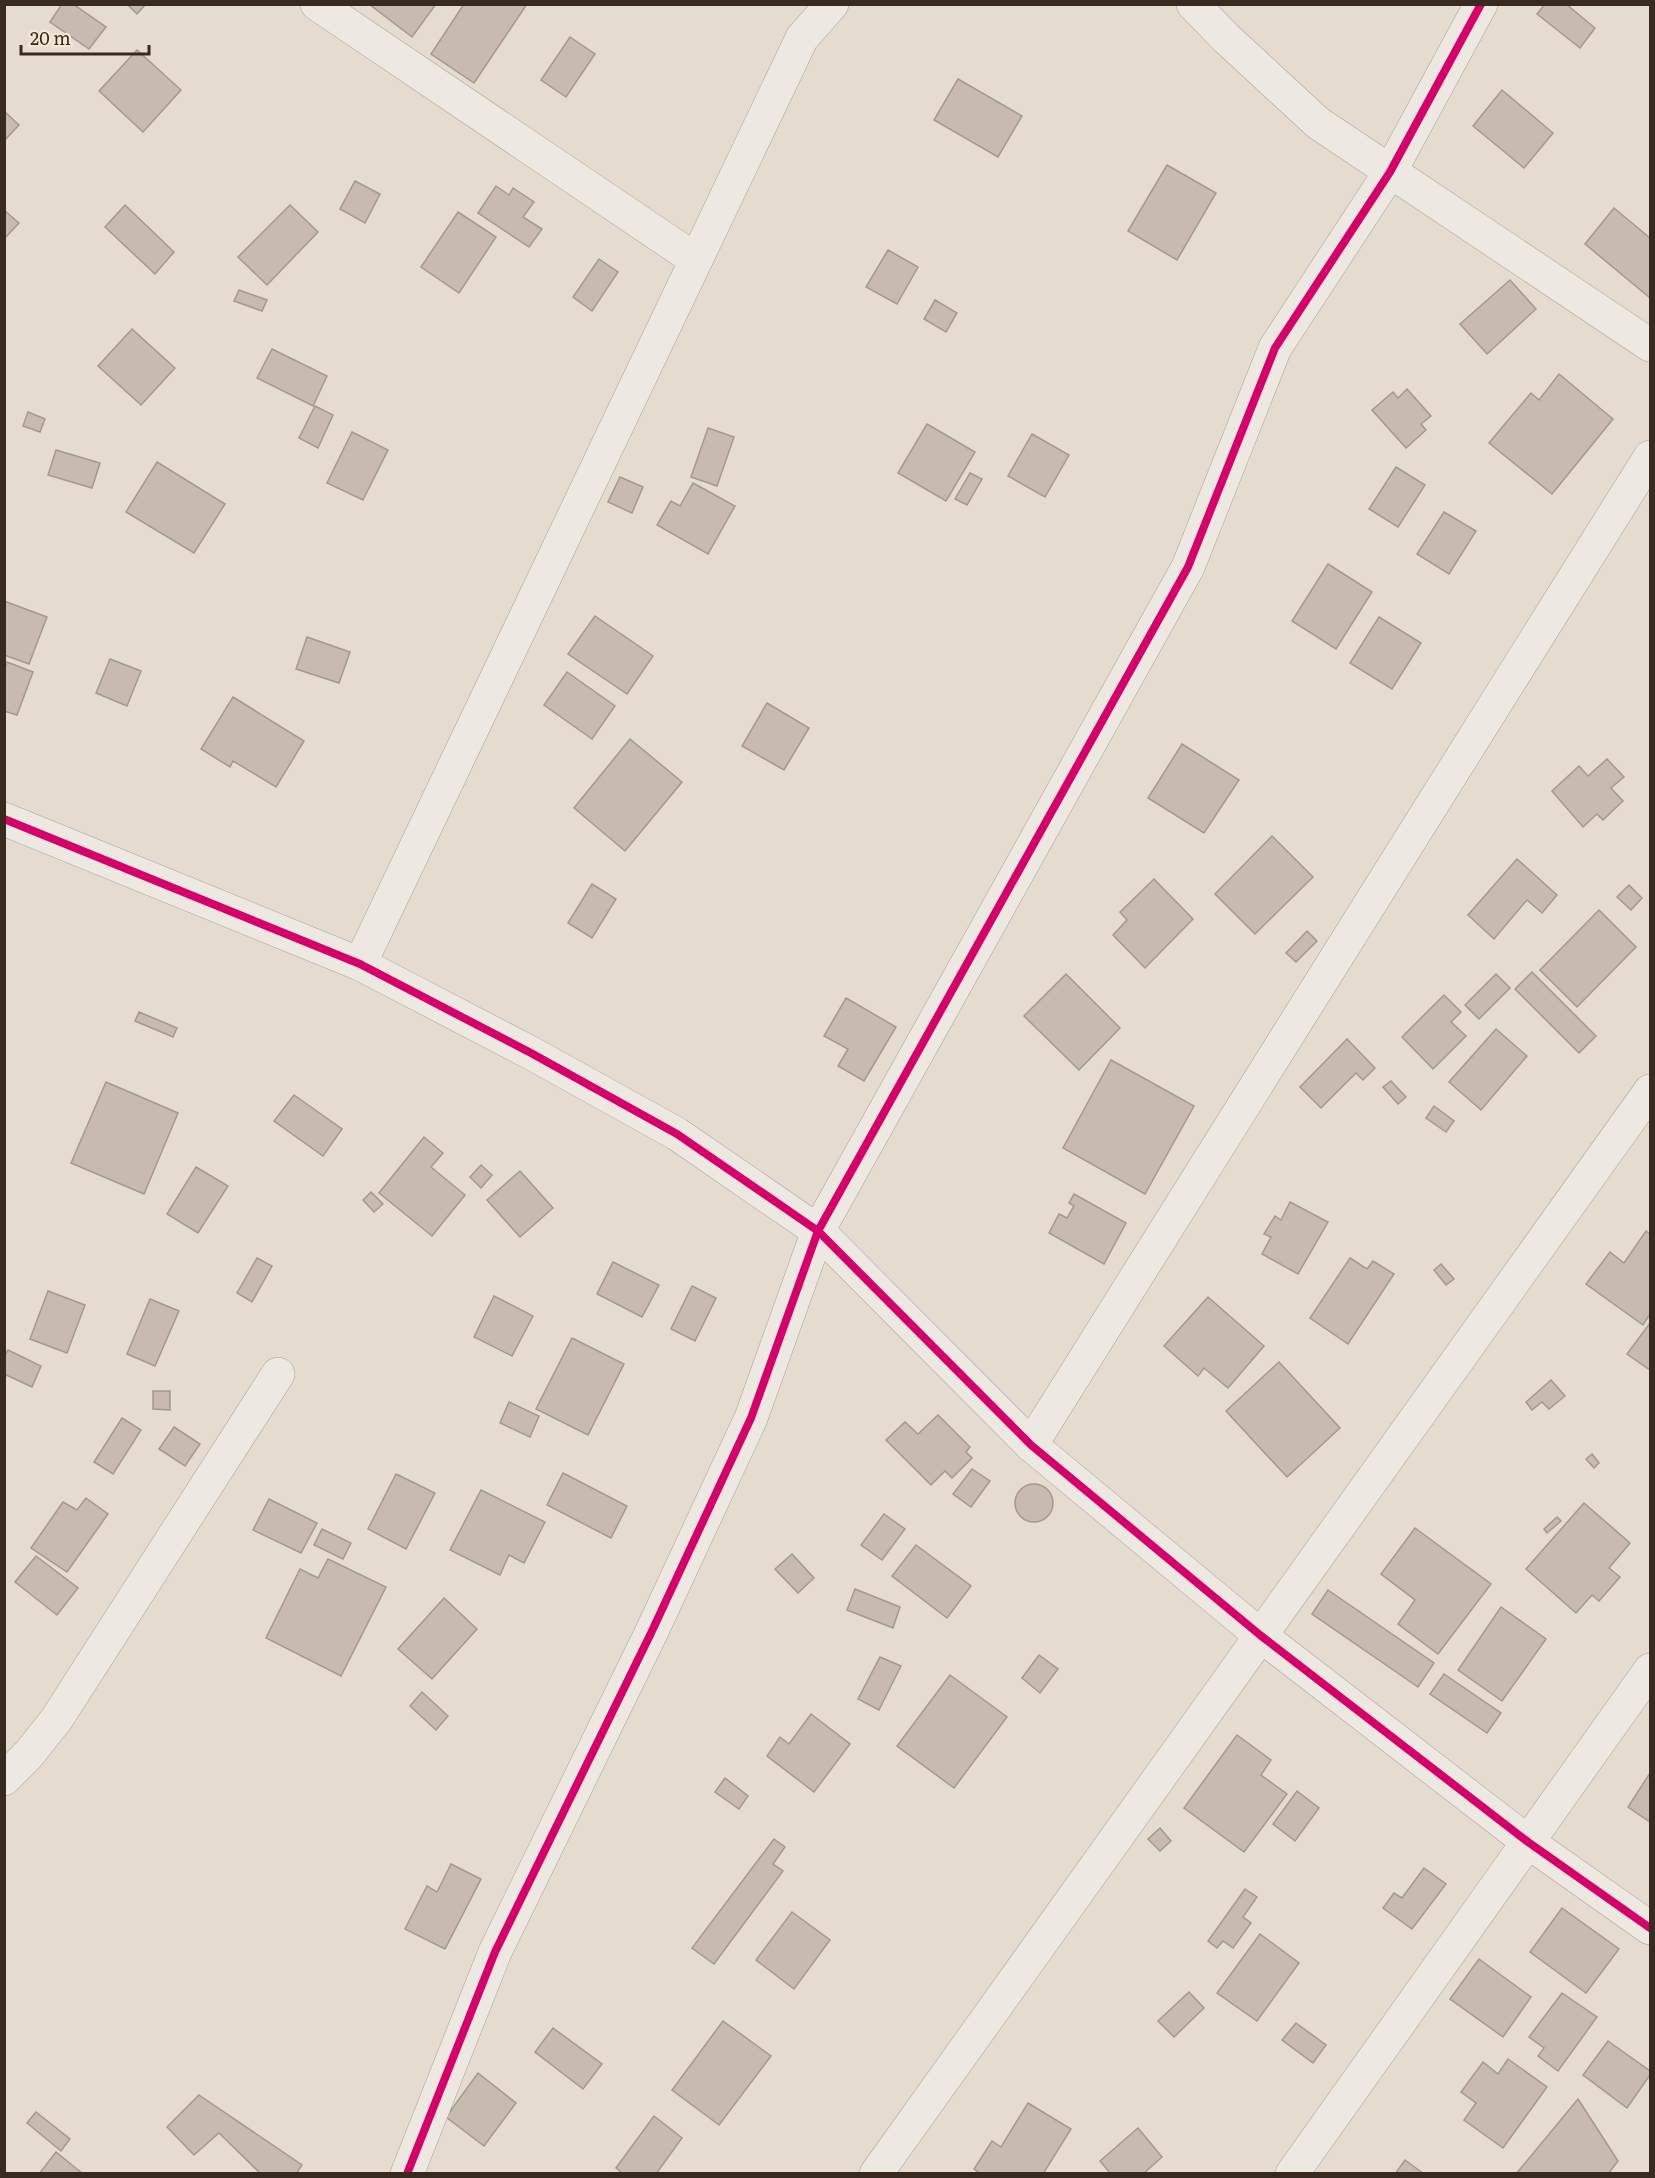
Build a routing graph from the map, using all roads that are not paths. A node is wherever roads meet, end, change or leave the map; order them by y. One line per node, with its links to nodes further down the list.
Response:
1 (317, 4): 6 (street)
2 (832, 4): 6 (street)
3 (1193, 4): 5 (street)
4 (1481, 4): 5 (street)
5 (1390, 172): 7 (street); 12 (street)
6 (696, 260): 10 (street)
7 (1650, 345)
8 (1650, 457): 14 (street)
9 (4, 819): 10 (street)
10 (360, 964): 12 (street)
11 (1650, 1091): 15 (street)
12 (818, 1231): 14 (street); 20 (street)
13 (278, 1374): 17 (street)
14 (1031, 1446): 15 (street)
15 (1260, 1635): 18 (street); 21 (street)
16 (1650, 1670): 18 (street)
17 (4, 1779)
18 (1528, 1842): 19 (street); 22 (street)
19 (1650, 1928)
20 (408, 2174)
21 (876, 2174)
22 (1292, 2174)

